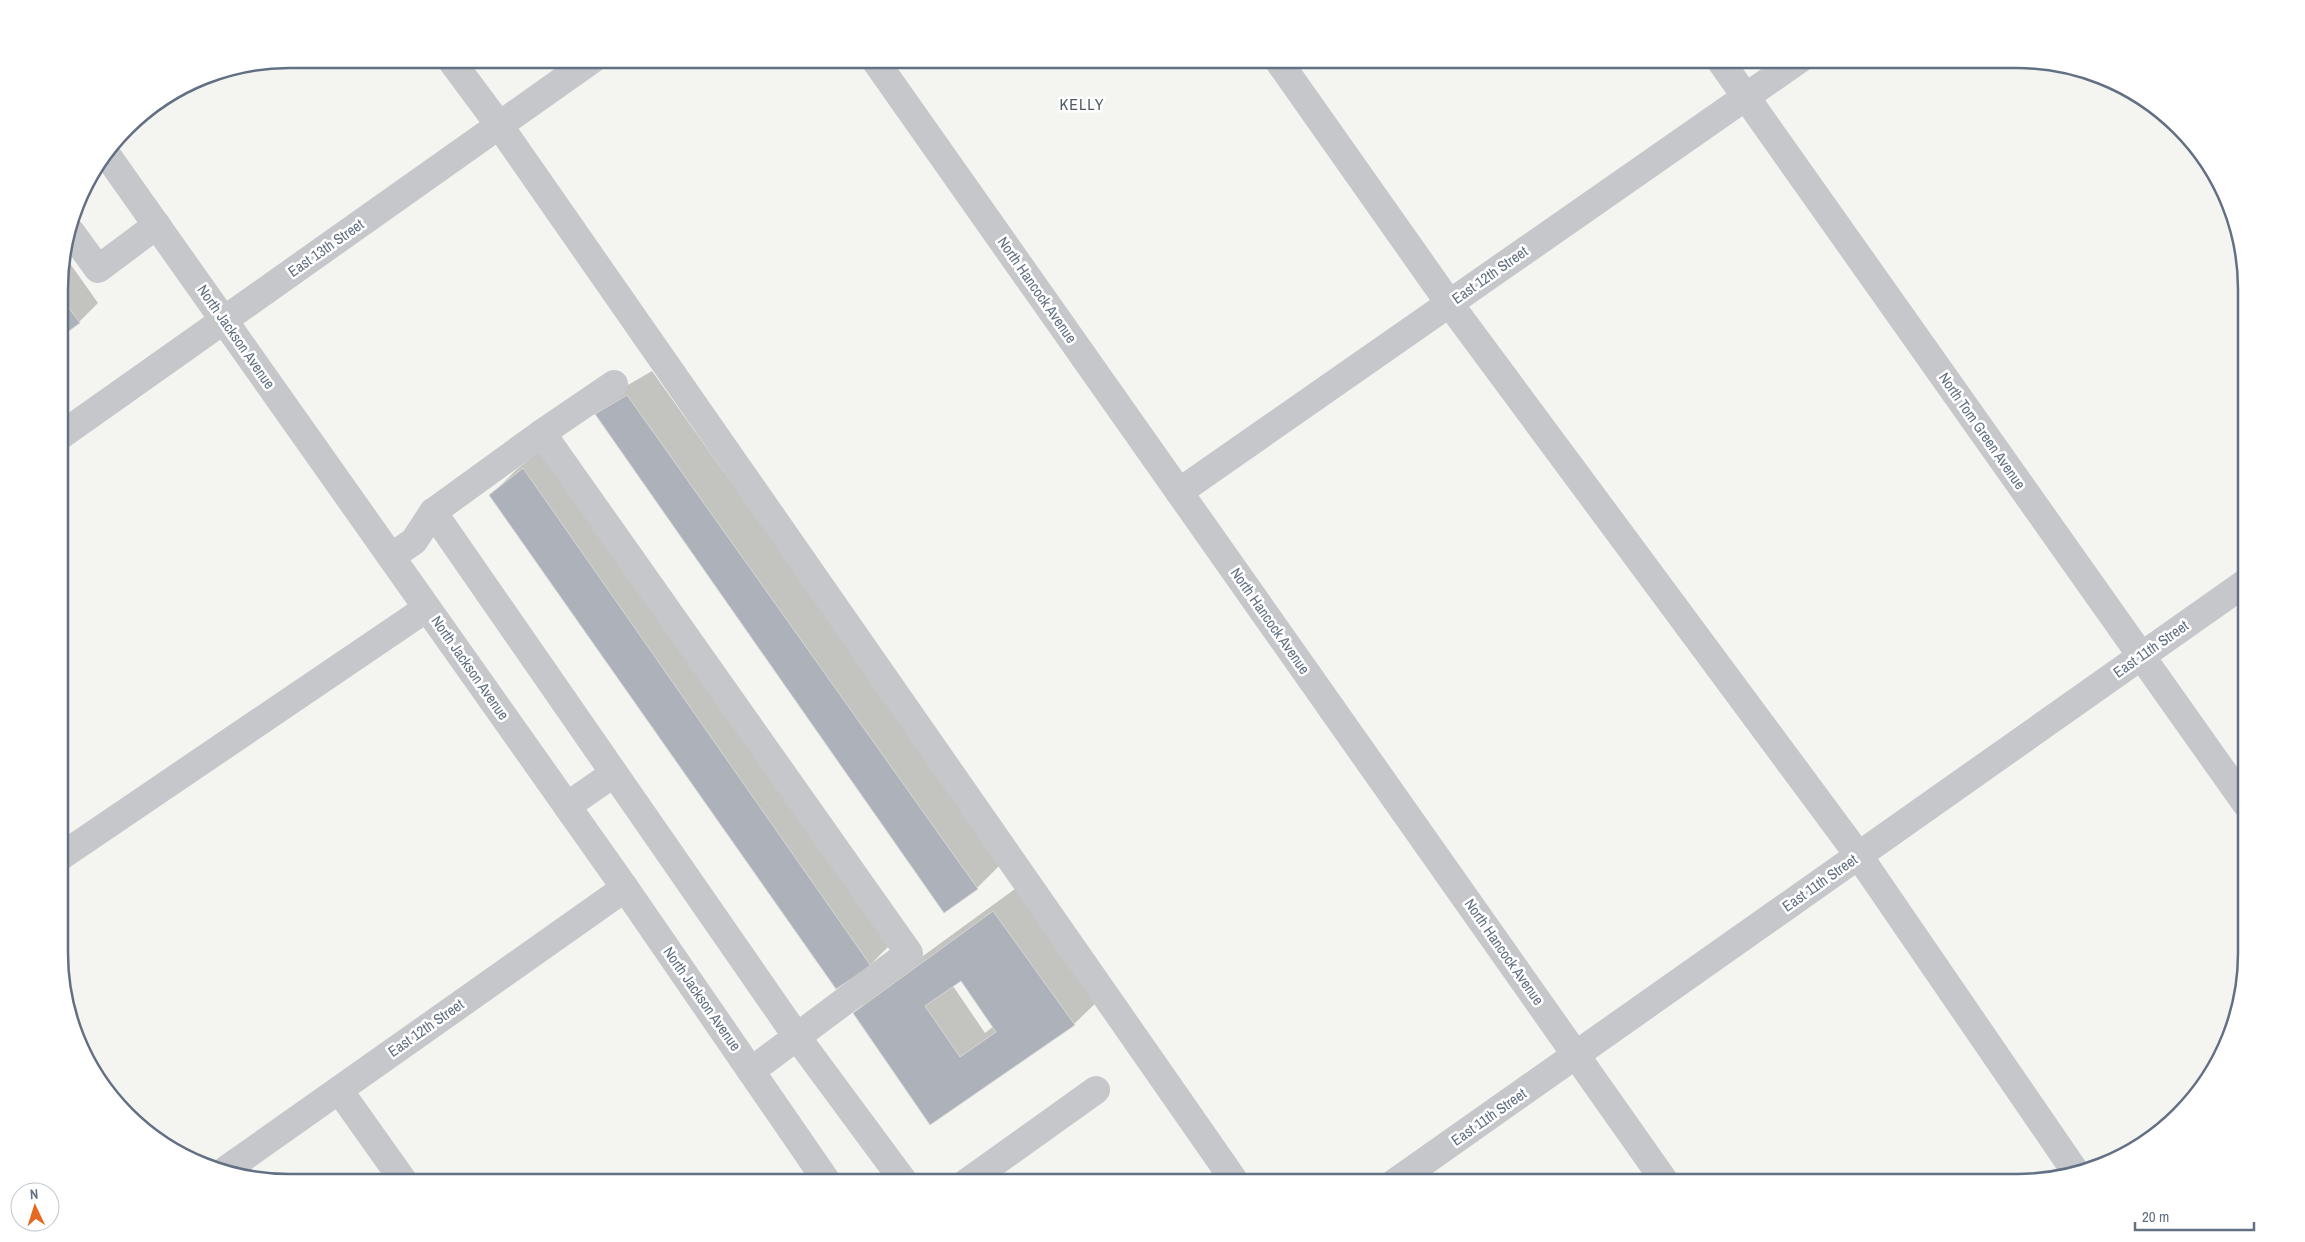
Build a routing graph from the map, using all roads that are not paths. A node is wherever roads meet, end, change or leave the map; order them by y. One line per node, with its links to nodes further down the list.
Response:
1 (457, 68): 8 (street)
2 (580, 68): 8 (street, East 13th Street)
3 (880, 68): 17 (street, North Hancock Avenue)
4 (1283, 68): 12 (street)
5 (1725, 68): 7 (street, North Tom Green Avenue)
6 (1787, 68): 7 (street, East 12th Street)
7 (1746, 97): 12 (street, East 12th Street); 22 (street, North Tom Green Avenue)
8 (499, 125): 13 (street, East 13th Street); 40 (street)
9 (110, 158): 10 (street, North Jackson Avenue)
10 (157, 225): 11 (street); 13 (street, North Jackson Avenue)
11 (74, 236)
12 (1449, 303): 17 (street, East 12th Street); 27 (street)
13 (224, 320): 15 (street, East 13th Street); 19 (street, North Jackson Avenue)
14 (614, 384): 16 (street)
15 (68, 430)
16 (542, 434): 18 (street); 29 (street)
17 (1179, 492): 30 (street, North Hancock Avenue)
18 (433, 512): 19 (street); 23 (street)
19 (391, 557): 21 (street, North Jackson Avenue)
20 (2238, 588): 22 (street, East 11th Street)
21 (427, 608): 25 (street, North Jackson Avenue); 26 (street)
22 (2141, 656): 24 (street, North Tom Green Avenue); 27 (street, East 11th Street)
23 (613, 774): 25 (street); 29 (street)
24 (2238, 793)
25 (567, 806): 28 (street, North Jackson Avenue)
26 (68, 853)
27 (1859, 856): 30 (street, East 11th Street); 35 (street)
28 (625, 888): 31 (street, North Jackson Avenue); 32 (street, East 12th Street)
29 (797, 1037): 31 (street); 38 (street)
30 (1577, 1056): 41 (street, East 11th Street); 42 (street, North Hancock Avenue)
31 (751, 1071): 37 (street, North Jackson Avenue)
32 (339, 1090): 34 (street, East 12th Street); 36 (street)
33 (1096, 1090): 39 (street)
34 (230, 1167)
35 (2072, 1167)
36 (399, 1174)
37 (822, 1174)
38 (898, 1174)
39 (979, 1174)
40 (1230, 1174)
41 (1407, 1174)
42 (1660, 1174)

